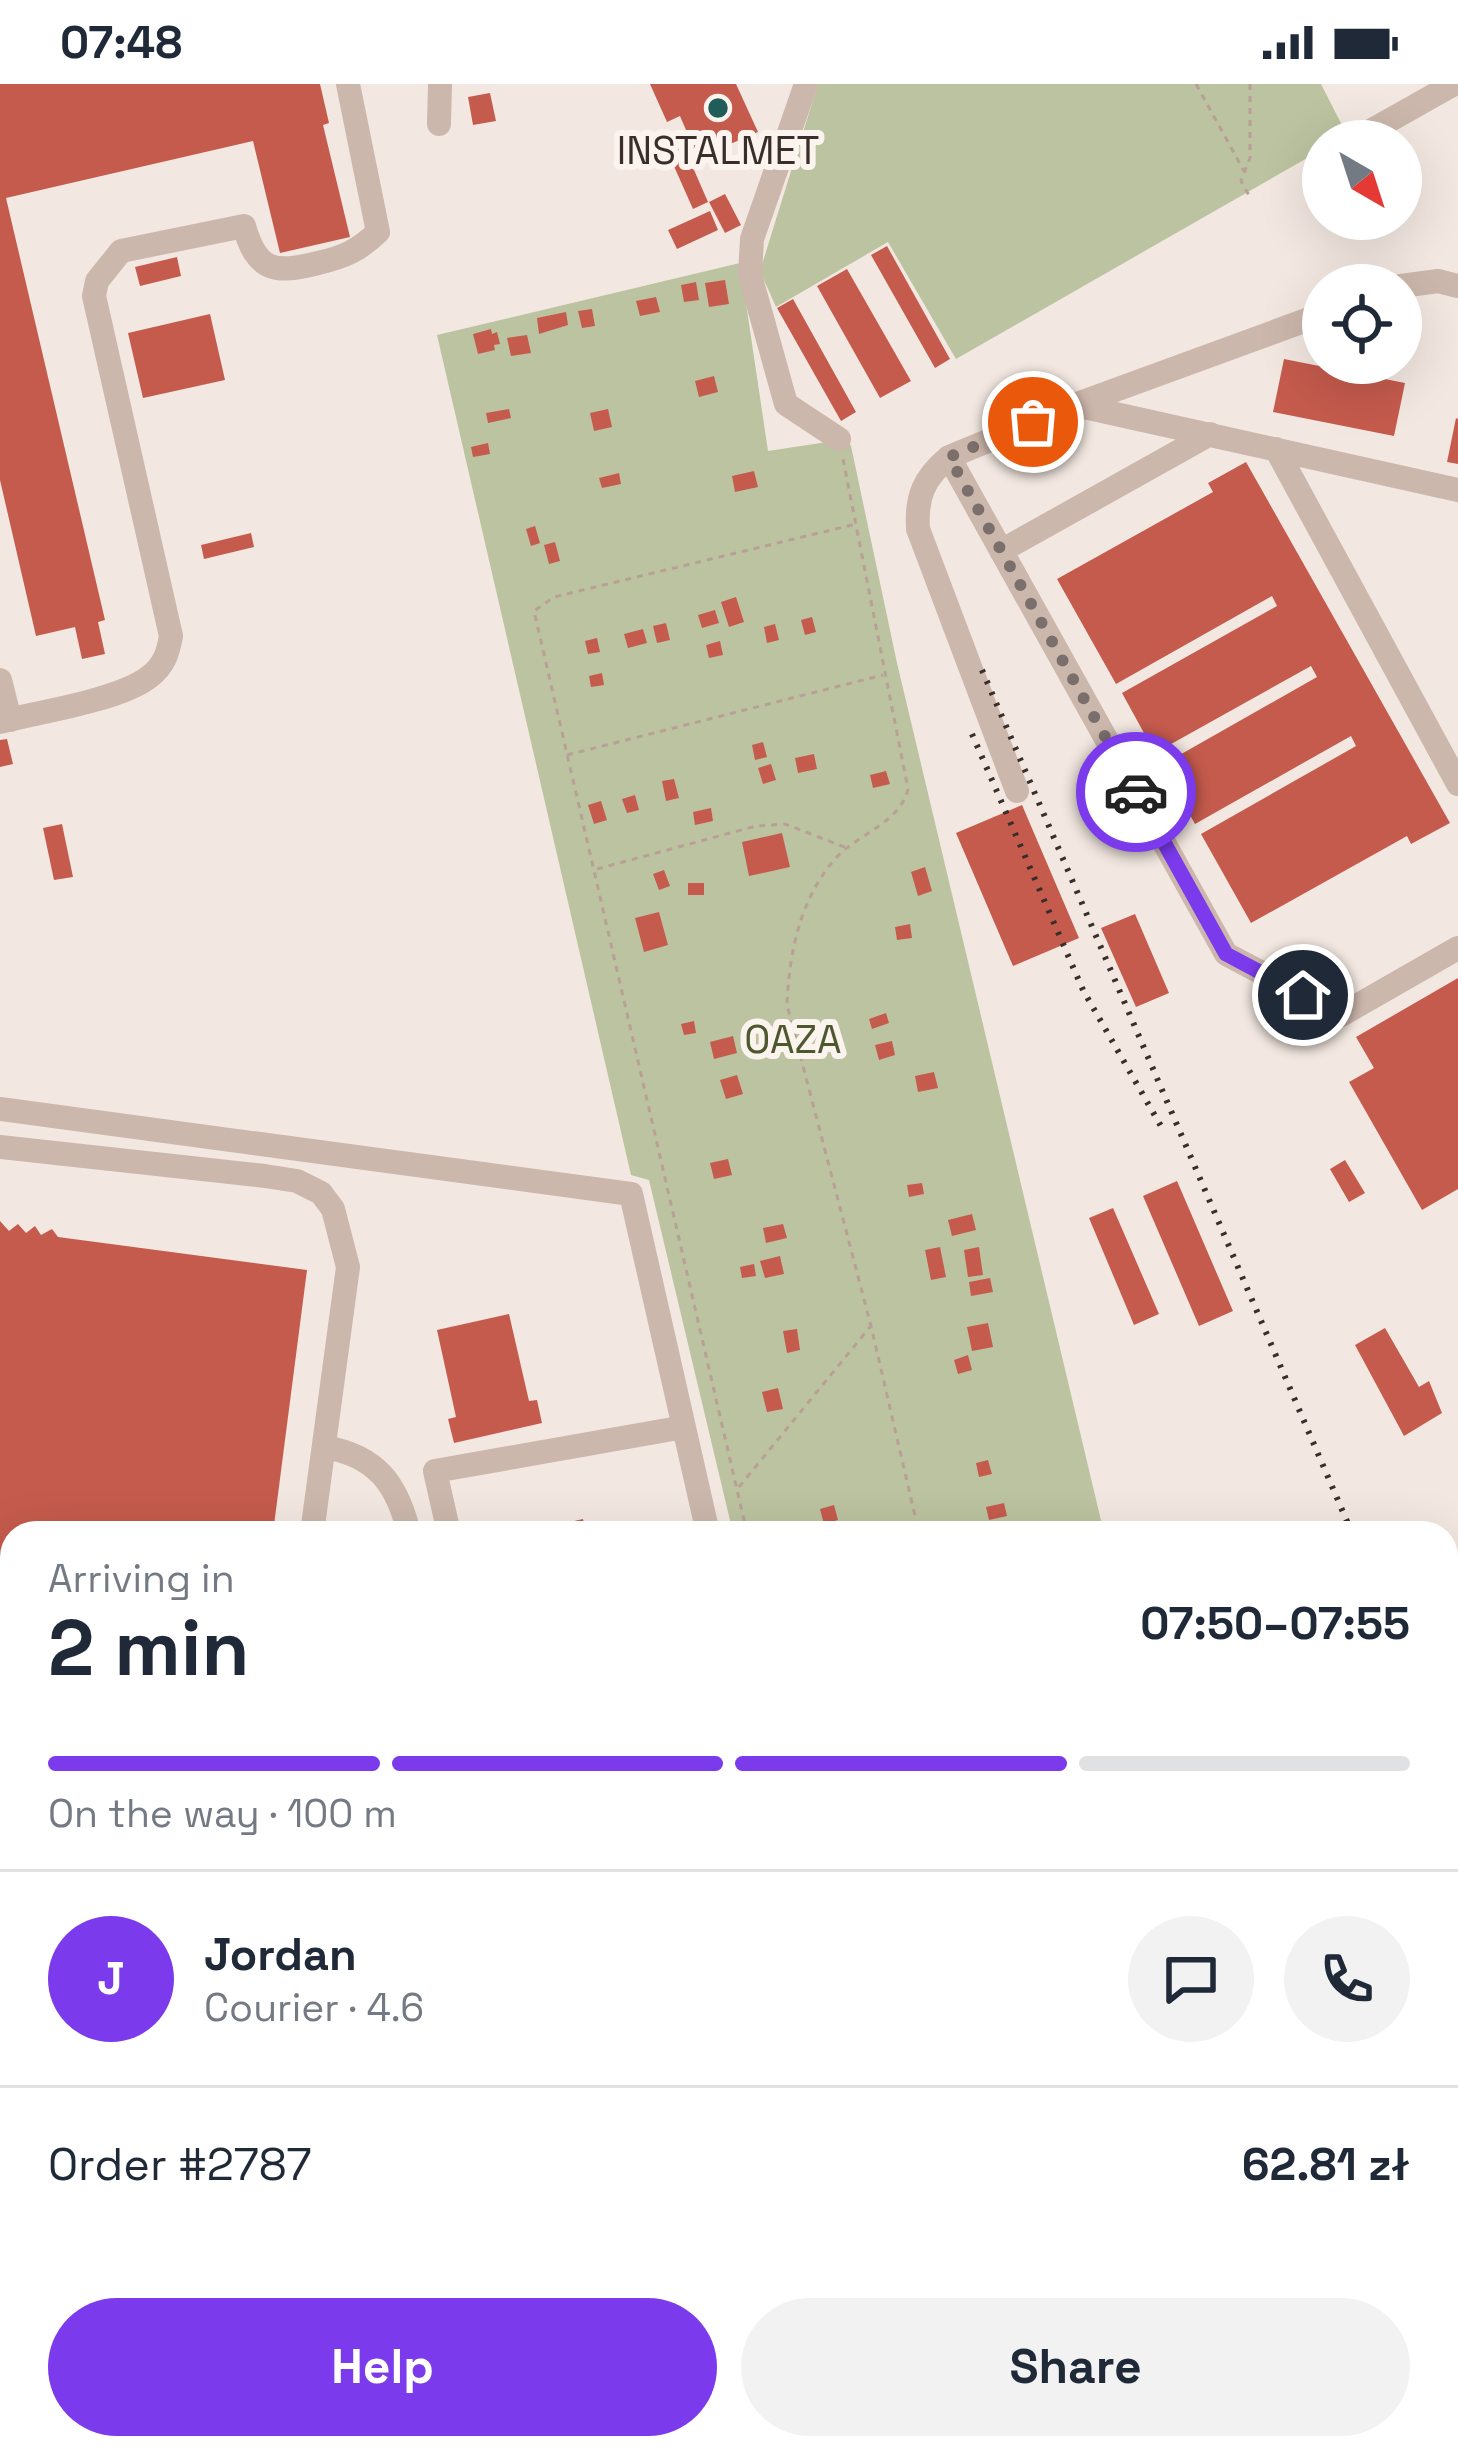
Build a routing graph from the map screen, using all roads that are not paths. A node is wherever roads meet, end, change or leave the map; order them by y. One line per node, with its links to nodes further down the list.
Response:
1 (348, 84): 18 (street)
2 (440, 84): 6 (street)
3 (806, 84): 12 (street)
4 (1454, 84): 5 (street)
5 (1390, 120)
6 (440, 124)
7 (1422, 283): 8 (street)
8 (1458, 286)
9 (1302, 322): 10 (street)
10 (1075, 405): 11 (street); 14 (street)
11 (1210, 434): 13 (street); 16 (street)
12 (839, 439)
13 (1276, 449): 15 (street); 19 (street)
14 (949, 457): 16 (street); 20 (street)
15 (1458, 490)
16 (1001, 551): 21 (street)
17 (0, 680): 18 (street)
18 (5, 721)
19 (1458, 784)
20 (1017, 791)
21 (1458, 948)
22 (0, 1109): 24 (street)
23 (0, 1147): 25 (street)
24 (685, 1427): 28 (street); 29 (street)
25 (325, 1448): 26 (street); 27 (street)
26 (315, 1521)
27 (405, 1521)
28 (446, 1521)
29 (705, 1521)

